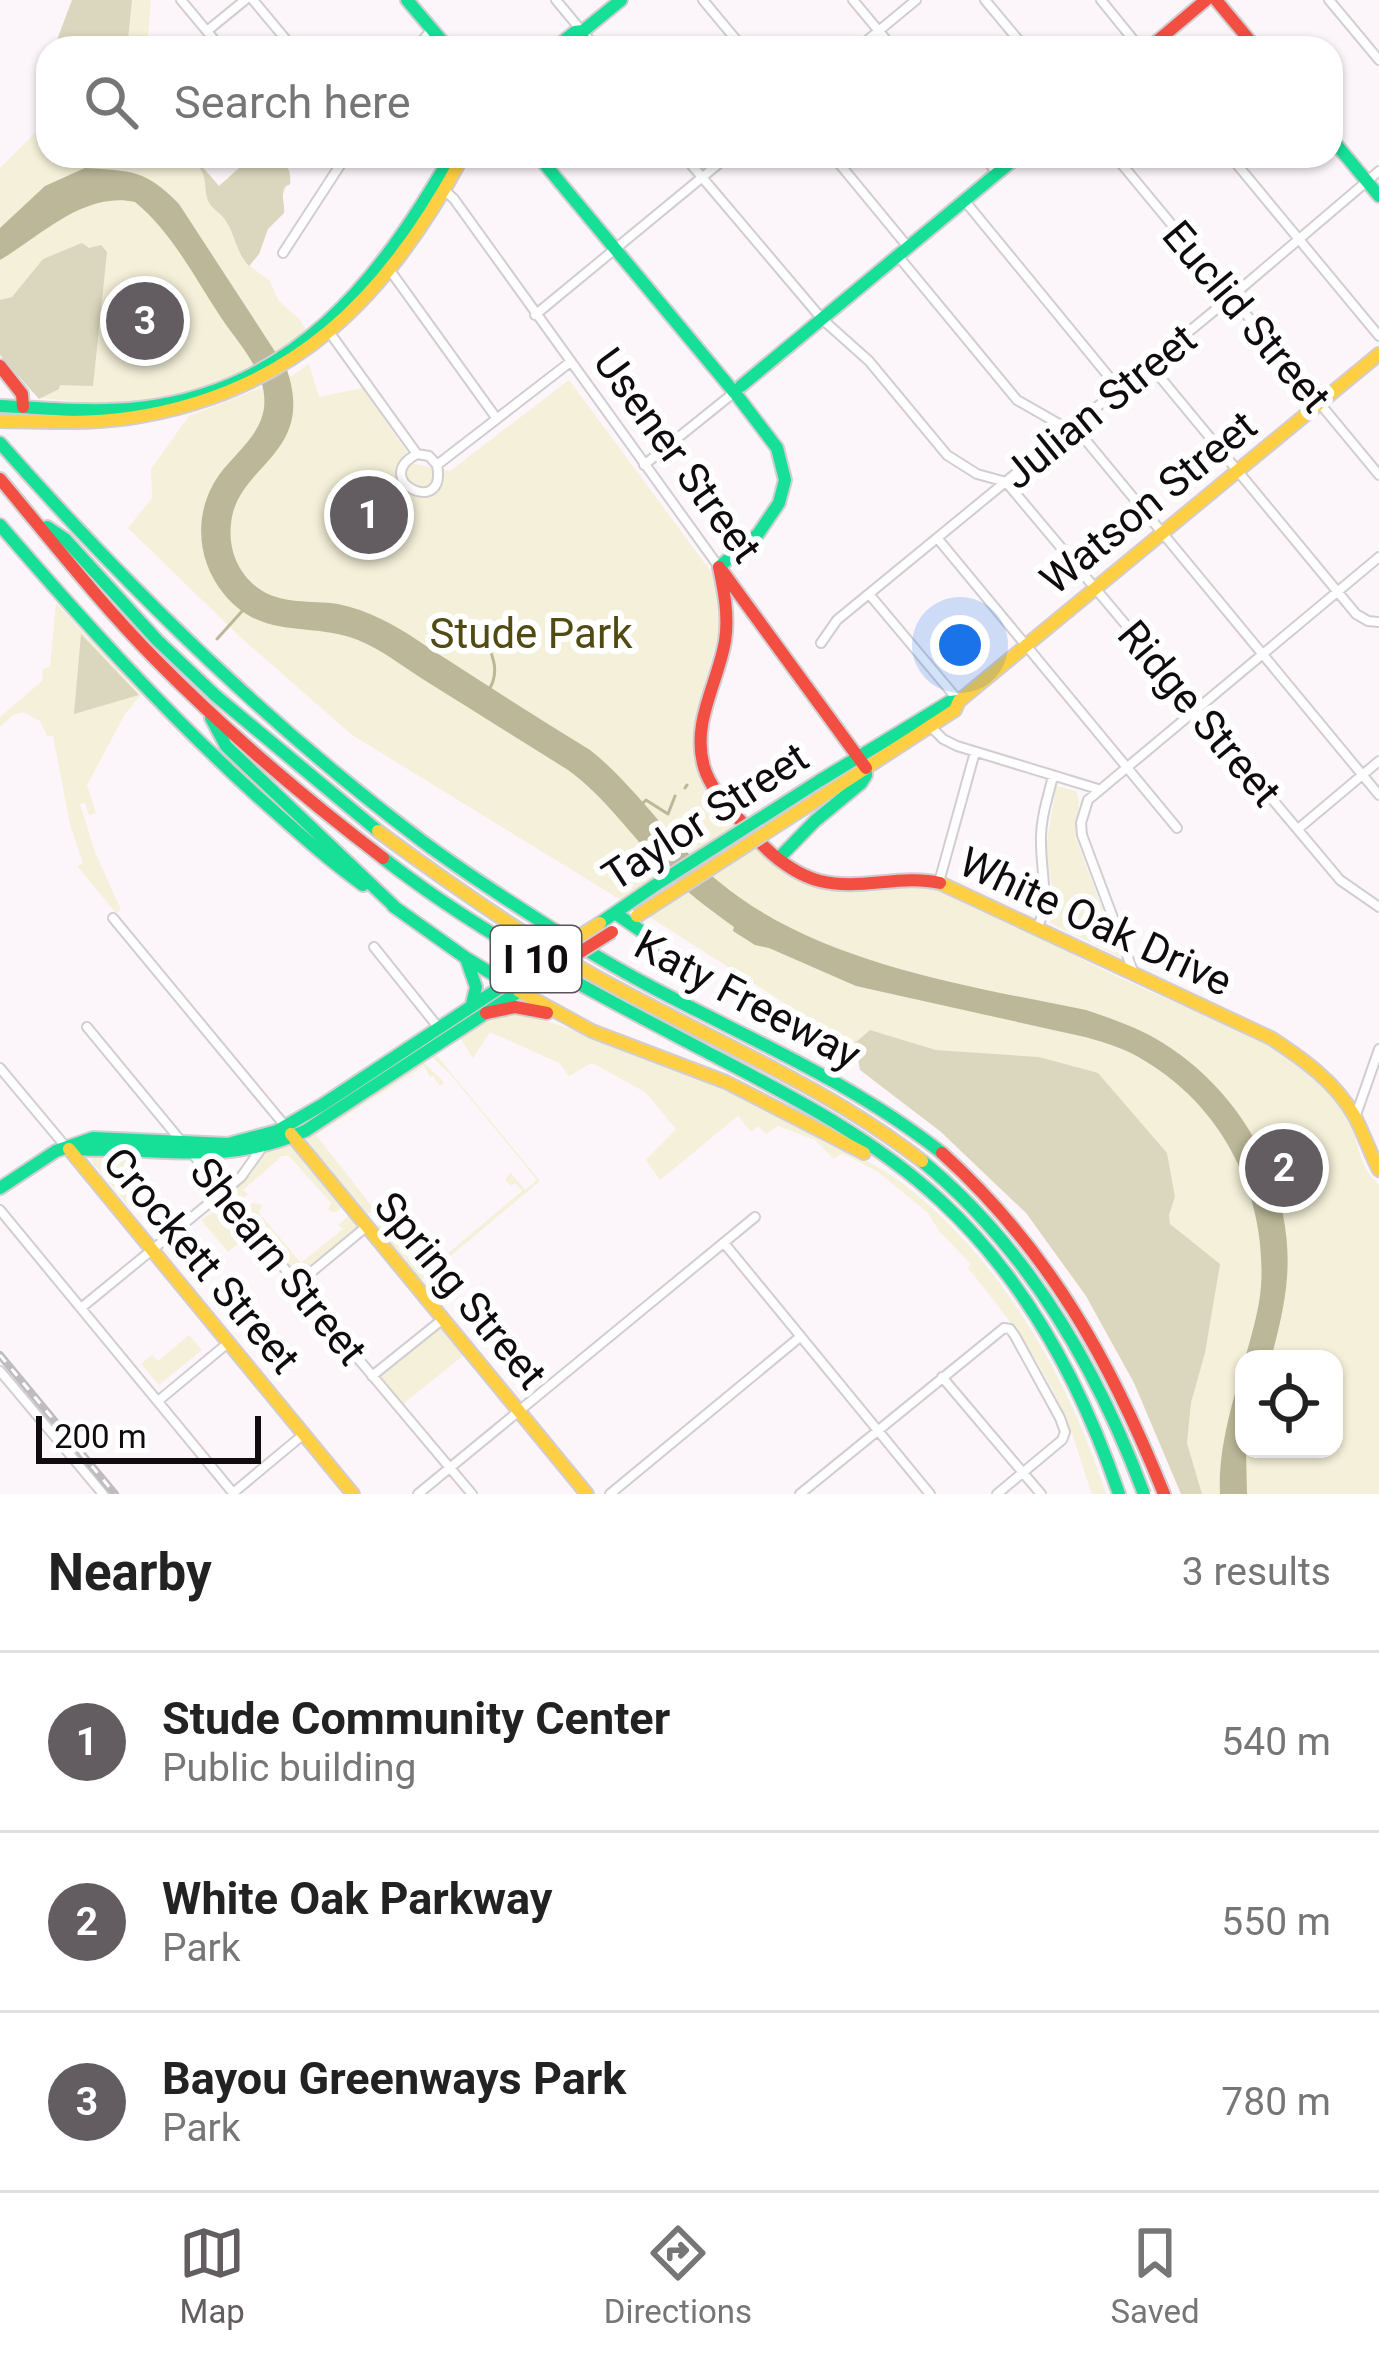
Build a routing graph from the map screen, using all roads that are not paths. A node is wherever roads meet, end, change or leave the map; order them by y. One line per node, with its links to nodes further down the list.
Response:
1 (181, 0): 15 (street)
2 (249, 0): 15 (street); 19 (street)
3 (407, 0): 14 (main road)
4 (556, 0): 17 (street)
5 (621, 0): 17 (main road)
6 (703, 0): 25 (street)
7 (853, 0): 16 (street)
8 (916, 0): 16 (street)
9 (986, 0): 28 (street)
10 (1100, 0): 29 (street)
11 (1206, 0): 30 (main road)
12 (1216, 0): 31 (main road)
13 (1329, 0): 32 (street)
14 (432, 29): 20 (street); 21 (main road)
15 (207, 31): 18 (street)
16 (879, 31): 26 (street); 27 (street)
17 (583, 32): 22 (main road); 23 (main road); 24 (street)
18 (211, 36)
19 (282, 36)
20 (426, 36)
21 (438, 36)
22 (570, 36)
23 (582, 36)
24 (586, 36)
25 (733, 36)
26 (873, 36)
27 (883, 36)
28 (1015, 36)
29 (1130, 36)
30 (1163, 36)
31 (1246, 36)
32 (1379, 60)
33 (1343, 153): 48 (main road)
34 (338, 168): 55 (street)
35 (447, 168): 49 (main road)
36 (455, 168): 49 (main road)
37 (548, 168): 53 (main road)
38 (694, 168): 47 (street, Ridge Street)
39 (713, 168): 47 (street)
40 (841, 168): 54 (street)
41 (993, 168): 46 (street)
42 (1003, 168): 46 (main road)
43 (1125, 168): 57 (street, Euclid Street)
44 (1240, 168): 52 (street)
45 (1379, 171): 48 (street, Julian Street)
46 (997, 173): 51 (main road)
47 (702, 177): 53 (street); 59 (street, Ridge Street)
48 (1366, 181): 50 (main road); 52 (street, Julian Street)
49 (441, 188): 56 (main road); 58 (street, Usener Street)
50 (1379, 196)
51 (964, 200): 54 (main road); 67 (street)
52 (1298, 238): 57 (street, Julian Street); 61 (street)
53 (616, 248): 58 (street); 66 (main road)
54 (903, 252): 59 (main road); 74 (street)
55 (284, 254)
56 (388, 268): 60 (main road); 72 (street)
57 (1232, 297): 64 (street, Julian Street); 69 (street, Euclid Street)
58 (535, 315): 63 (street, Usener Street)
59 (822, 319): 66 (main road); 82 (street, Ridge Street)
60 (323, 335): 68 (main road); 76 (street)
61 (1379, 336)
62 (1379, 354): 69 (main road, Watson Street)
63 (569, 363): 72 (street); 78 (street, Usener Street)
64 (1150, 365): 67 (street, Julian Street); 79 (street)
65 (0, 366): 71 (main road)
66 (738, 389): 78 (street); 89 (main road)
67 (1119, 389): 74 (street, Julian Street)
68 (202, 397): 71 (main road); 73 (main road)
69 (1320, 404): 79 (main road, Watson Street); 80 (street, Euclid Street)
70 (0, 406): 71 (main road)
71 (23, 406): 73 (main road)
72 (497, 418): 77 (street)
73 (5, 421)
74 (1074, 426): 82 (street, Julian Street); 86 (street)
75 (0, 443): 83 (main road, Katy Freeway / I 10)
76 (417, 454): 77 (street); 77 (street)
77 (437, 464)
78 (644, 465): 89 (street, Usener Street)
79 (1238, 470): 86 (main road, Watson Street); 91 (street)
80 (1379, 475)
81 (0, 479): 84 (main road, Katy Freeway / I 10)
82 (1006, 482): 87 (street, Julian Street); 90 (street, Ridge Street)
83 (62, 514): 99 (main road); 178 (main road, Katy Freeway / I 10)
84 (30, 515): 99 (main road); 101 (main road, Katy Freeway / I 10)
85 (0, 525): 117 (main road)
86 (1162, 532): 90 (main road, Watson Street); 98 (street)
87 (938, 539): 93 (street, Julian Street); 97 (street)
88 (1379, 557): 91 (street)
89 (719, 567): 92 (main road, Usener Street); 94 (main road, White Oak Drive)
90 (1094, 588): 97 (main road, Watson Street); 102 (street, Ridge Street)
91 (1337, 591): 95 (street); 98 (street)
92 (740, 594): 94 (main road); 106 (main road, Usener Street)
93 (869, 594): 96 (street, Julian Street); 100 (street)
94 (726, 602): 114 (main road, White Oak Drive)
95 (1379, 622)
96 (821, 643)
97 (1026, 645): 100 (main road, Watson Street); 107 (street)
98 (1262, 654): 102 (street); 109 (street)
99 (218, 694): 177 (main road, bridge)
100 (959, 701): 103 (main road, Watson Street)
101 (206, 709): 117 (main road); 140 (main road, Katy Freeway / I 10)
102 (1195, 710): 107 (street); 113 (street, Ridge Street)
103 (927, 723): 104 (street); 106 (main road, Watson Street)
104 (975, 752): 108 (street); 115 (street)
105 (1379, 761): 109 (street)
106 (862, 763): 114 (main road, Watson Street); 118 (main road, Taylor Street, bridge)
107 (1126, 766): 110 (street); 112 (street)
108 (1053, 775): 110 (street); 120 (street)
109 (1363, 775): 111 (street); 113 (street)
110 (1098, 789): 124 (street)
111 (1379, 795)
112 (1177, 829)
113 (1298, 829): 116 (street, Ridge Street)
114 (778, 859): 115 (main road, White Oak Drive)
115 (939, 882): 120 (main road, White Oak Drive)
116 (1379, 907)
117 (396, 908): 123 (main road)
118 (626, 915): 121 (main road); 125 (main road, Taylor Street, bridge)
119 (112, 918): 135 (street)
120 (1038, 928): 124 (main road, White Oak Drive)
121 (660, 944)
122 (374, 947): 130 (street)
123 (466, 958): 125 (main road); 126 (main road)
124 (1134, 975): 134 (main road, White Oak Drive)
125 (515, 986): 126 (main road, Taylor Street); 127 (main road, Taylor Street); 128 (main road)
126 (472, 1004): 130 (main road, Taylor Street)
127 (486, 1012): 128 (main road); 133 (main road, Taylor Street)
128 (559, 1014): 140 (main road)
129 (87, 1027): 136 (street, Shearn Street)
130 (438, 1027): 133 (main road, Taylor Street)
131 (1379, 1049): 134 (street)
132 (0, 1068): 137 (street, Crockett Street)
133 (372, 1079): 135 (main road, Taylor Street)
134 (1355, 1116): 141 (main road, White Oak Drive)
135 (290, 1132): 136 (main road); 138 (main road); 146 (main road, Spring Street)
136 (182, 1143): 137 (main road); 139 (street, Shearn Street)
137 (67, 1148): 139 (main road); 142 (main road); 148 (main road, Crockett Street)
138 (261, 1149): 139 (main road); 143 (street)
139 (193, 1155): 143 (street, Shearn Street)
140 (895, 1163): 176 (main road, Katy Freeway / I 10)
141 (1379, 1170)
142 (0, 1188)
143 (223, 1191): 148 (street); 149 (street, Shearn Street)
144 (0, 1210): 150 (street)
145 (754, 1217): 147 (street)
146 (366, 1227): 149 (street); 151 (main road, Spring Street)
147 (724, 1243): 152 (street); 158 (street)
148 (150, 1249): 150 (street); 153 (main road, Crockett Street)
149 (297, 1284): 155 (street, Shearn Street)
150 (81, 1308): 157 (street)
151 (443, 1319): 155 (street); 158 (main road, Spring Street)
152 (800, 1337): 159 (street); 170 (street)
153 (228, 1343): 157 (street); 160 (main road, Crockett Street)
154 (0, 1370): 164 (street)
155 (373, 1376): 161 (street, Shearn Street)
156 (943, 1377): 159 (street); 162 (street); 162 (street)
157 (158, 1402): 165 (street)
158 (518, 1411): 161 (street); 169 (main road, Spring Street)
159 (878, 1430): 163 (street); 173 (street)
160 (304, 1435): 165 (street); 166 (main road, Crockett Street)
161 (450, 1468): 167 (street); 168 (street, Shearn Street)
162 (1023, 1472): 174 (street); 175 (street)
163 (812, 1484): 171 (street); 172 (street)
164 (103, 1494)
165 (233, 1494)
166 (353, 1494)
167 (418, 1494)
168 (472, 1494)
169 (587, 1494)
170 (610, 1494)
171 (800, 1494)
172 (820, 1494)
173 (930, 1494)
174 (997, 1494)
175 (1041, 1494)
176 (1119, 1494)
177 (1144, 1494)
178 (1164, 1494)

